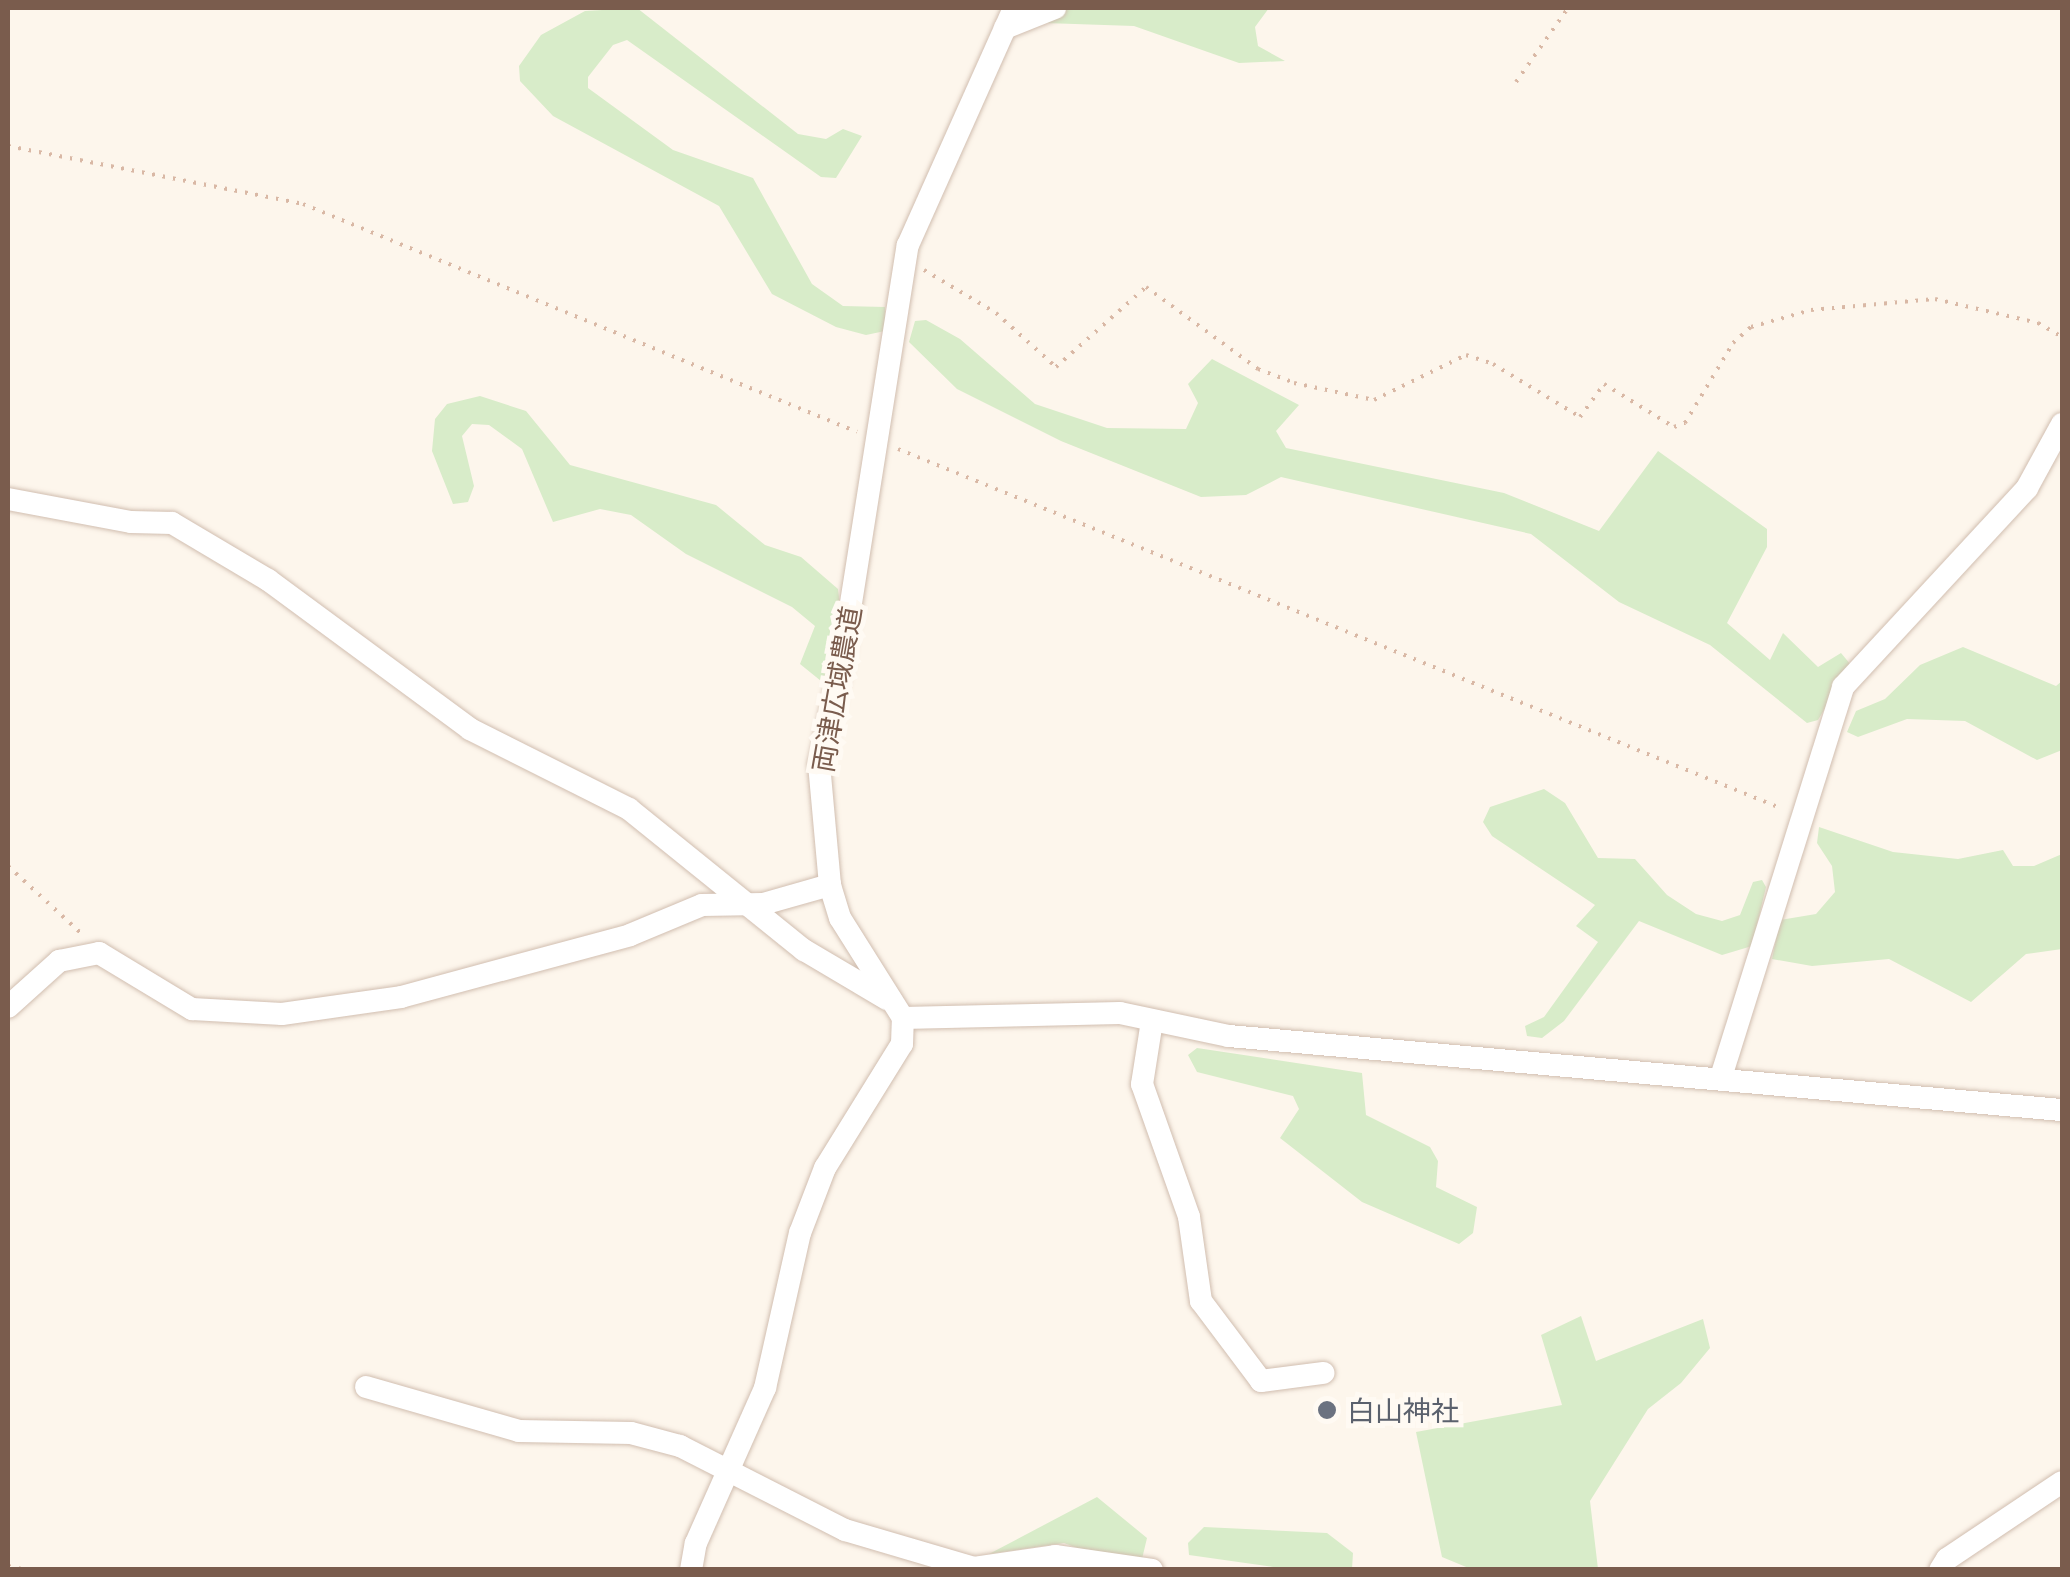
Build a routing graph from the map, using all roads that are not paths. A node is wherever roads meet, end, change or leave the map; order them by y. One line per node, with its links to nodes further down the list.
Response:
1 (1055, 8): 2 (street)
2 (1010, 18): 5 (street, 両津広域農道)
3 (2062, 424): 10 (street)
4 (8, 498): 6 (street)
5 (830, 885): 6 (street); 8 (street, 両津広域農道)
6 (740, 902): 7 (street); 8 (street)
7 (8, 1007)
8 (897, 1009): 9 (street); 14 (street)
9 (1152, 1021): 10 (street); 12 (street)
10 (1721, 1077): 11 (street)
11 (2062, 1110)
12 (1322, 1373)
13 (366, 1387): 14 (street)
14 (734, 1469): 16 (street); 17 (street)
15 (2062, 1482): 18 (street)
16 (691, 1570)
17 (1152, 1570)
18 (1940, 1570)

